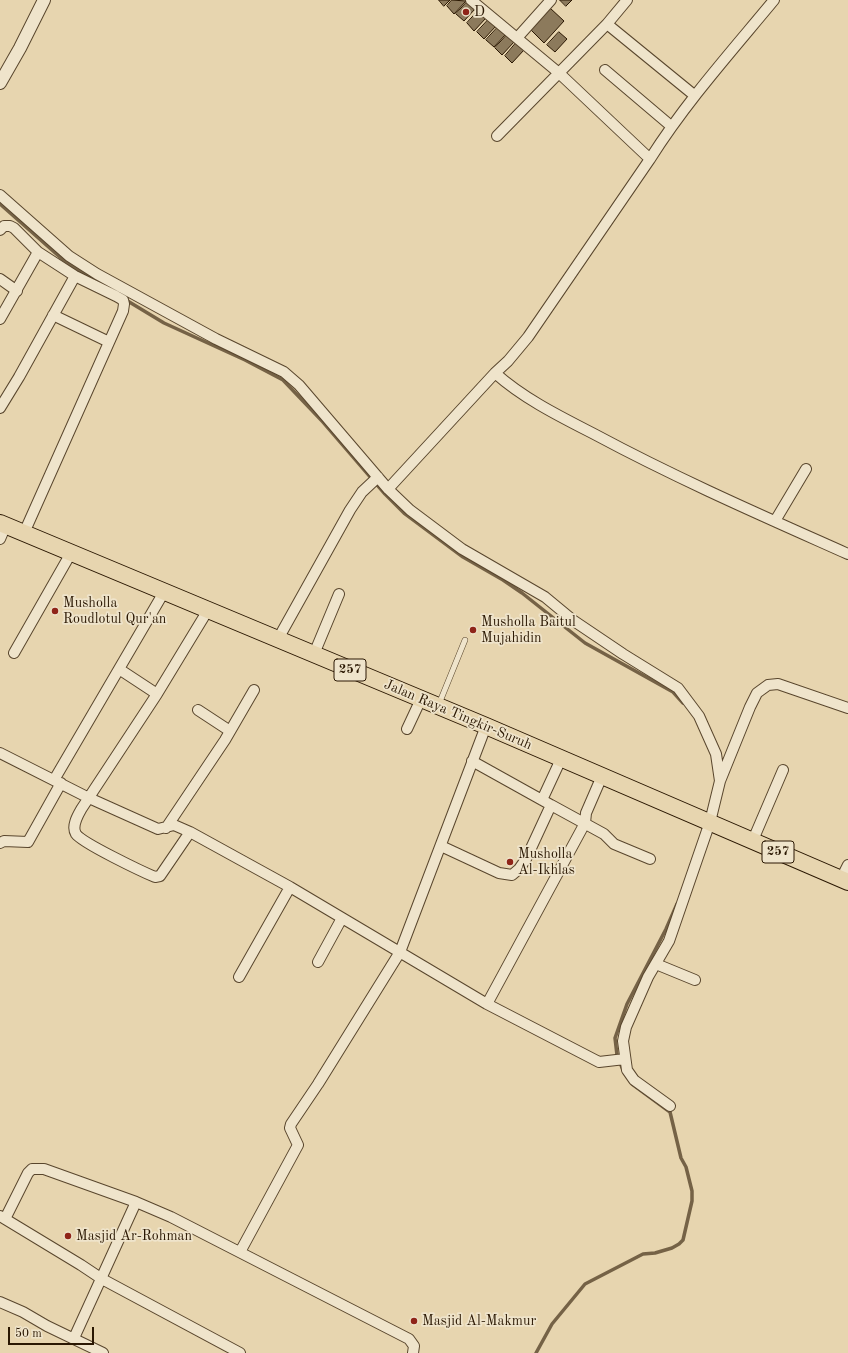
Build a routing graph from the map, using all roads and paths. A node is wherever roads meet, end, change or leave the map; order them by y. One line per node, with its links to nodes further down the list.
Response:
1 (44, 0): 10 (street)
2 (472, 0): 7 (street)
3 (552, 0): 7 (street)
4 (627, 0): 6 (street)
5 (774, 0): 11 (street)
6 (606, 24): 9 (street); 11 (street)
7 (517, 38): 9 (street)
8 (605, 70): 12 (street)
9 (559, 73): 13 (street); 14 (street)
10 (0, 83)
11 (694, 95): 12 (street)
12 (671, 126): 14 (street)
13 (497, 136)
14 (650, 159): 25 (street)
15 (0, 194): 18 (street)
16 (0, 230): 17 (street)
17 (38, 252): 18 (street); 21 (street)
18 (64, 260): 19 (street); 28 (street)
19 (75, 276): 22 (street); 24 (street)
20 (0, 279): 21 (street)
21 (17, 291): 23 (street)
22 (53, 315): 24 (street); 26 (street)
23 (0, 319)
24 (109, 342): 32 (street)
25 (495, 373): 29 (street); 30 (street)
26 (0, 408)
27 (806, 469): 30 (street)
28 (374, 480): 29 (street); 38 (street)
29 (388, 489): 57 (street)
30 (776, 521): 34 (street)
31 (2, 529): 32 (main road, Jalan Raya Tingkir-Suruh / 257)
32 (24, 533): 33 (main road, Jalan Raya Tingkir-Suruh / 257)
33 (71, 552): 35 (main road, Jalan Raya Tingkir-Suruh / 257); 40 (street)
34 (848, 554)
35 (164, 592): 37 (main road, Jalan Raya Tingkir-Suruh / 257); 42 (street)
36 (339, 594): 41 (street)
37 (208, 610): 38 (main road, Jalan Raya Tingkir-Suruh / 257); 44 (street)
38 (278, 639): 41 (main road, Jalan Raya Tingkir-Suruh / 257)
39 (465, 640): 46 (lane)
40 (14, 653)
41 (314, 654): 45 (main road, Jalan Raya Tingkir-Suruh / 257)
42 (119, 669): 44 (street); 58 (street)
43 (254, 690): 51 (street)
44 (157, 694): 59 (street)
45 (421, 699): 46 (main road, Jalan Raya Tingkir-Suruh / 257); 50 (street)
46 (438, 706): 49 (main road, Jalan Raya Tingkir-Suruh / 257)
47 (848, 708): 57 (street)
48 (198, 710): 51 (street)
49 (486, 726): 53 (main road, Jalan Raya Tingkir-Suruh / 257); 54 (street)
50 (407, 729)
51 (230, 731): 63 (street)
52 (0, 753): 58 (street)
53 (561, 759): 56 (main road, Jalan Raya Tingkir-Suruh / 257); 60 (street)
54 (472, 761): 60 (street); 67 (street)
55 (783, 770): 65 (street)
56 (602, 776): 61 (main road, Jalan Raya Tingkir-Suruh / 257); 62 (street)
57 (720, 780): 61 (street)
58 (58, 782): 59 (street); 66 (street)
59 (89, 798): 63 (street); 64 (street)
60 (546, 802): 62 (street); 67 (street)
61 (706, 820): 65 (main road, Jalan Raya Tingkir-Suruh / 257); 75 (street)
62 (585, 823): 68 (street); 78 (street)
63 (166, 828): 64 (street)
64 (190, 832): 71 (street)
65 (753, 840): 70 (main road, Jalan Raya Tingkir-Suruh / 257)
66 (0, 843)
67 (441, 846): 73 (street)
68 (650, 859)
69 (848, 865): 70 (street)
70 (845, 881)
71 (290, 887): 72 (street); 76 (street)
72 (342, 918): 73 (street); 74 (street)
73 (400, 952): 78 (street); 83 (street)
74 (318, 962)
75 (656, 964): 77 (street); 79 (street)
76 (239, 977)
77 (695, 980)
78 (487, 1004): 79 (street)
79 (625, 1059): 80 (street)
80 (670, 1106)
81 (136, 1202): 82 (street); 83 (street); 84 (street)
82 (3, 1218): 84 (street)
83 (240, 1252): 90 (street)
84 (102, 1279): 86 (street); 89 (street)
85 (0, 1302): 86 (street)
86 (74, 1338): 87 (street)
87 (88, 1350): 88 (street)
88 (103, 1353)
89 (240, 1353)
90 (413, 1353)

